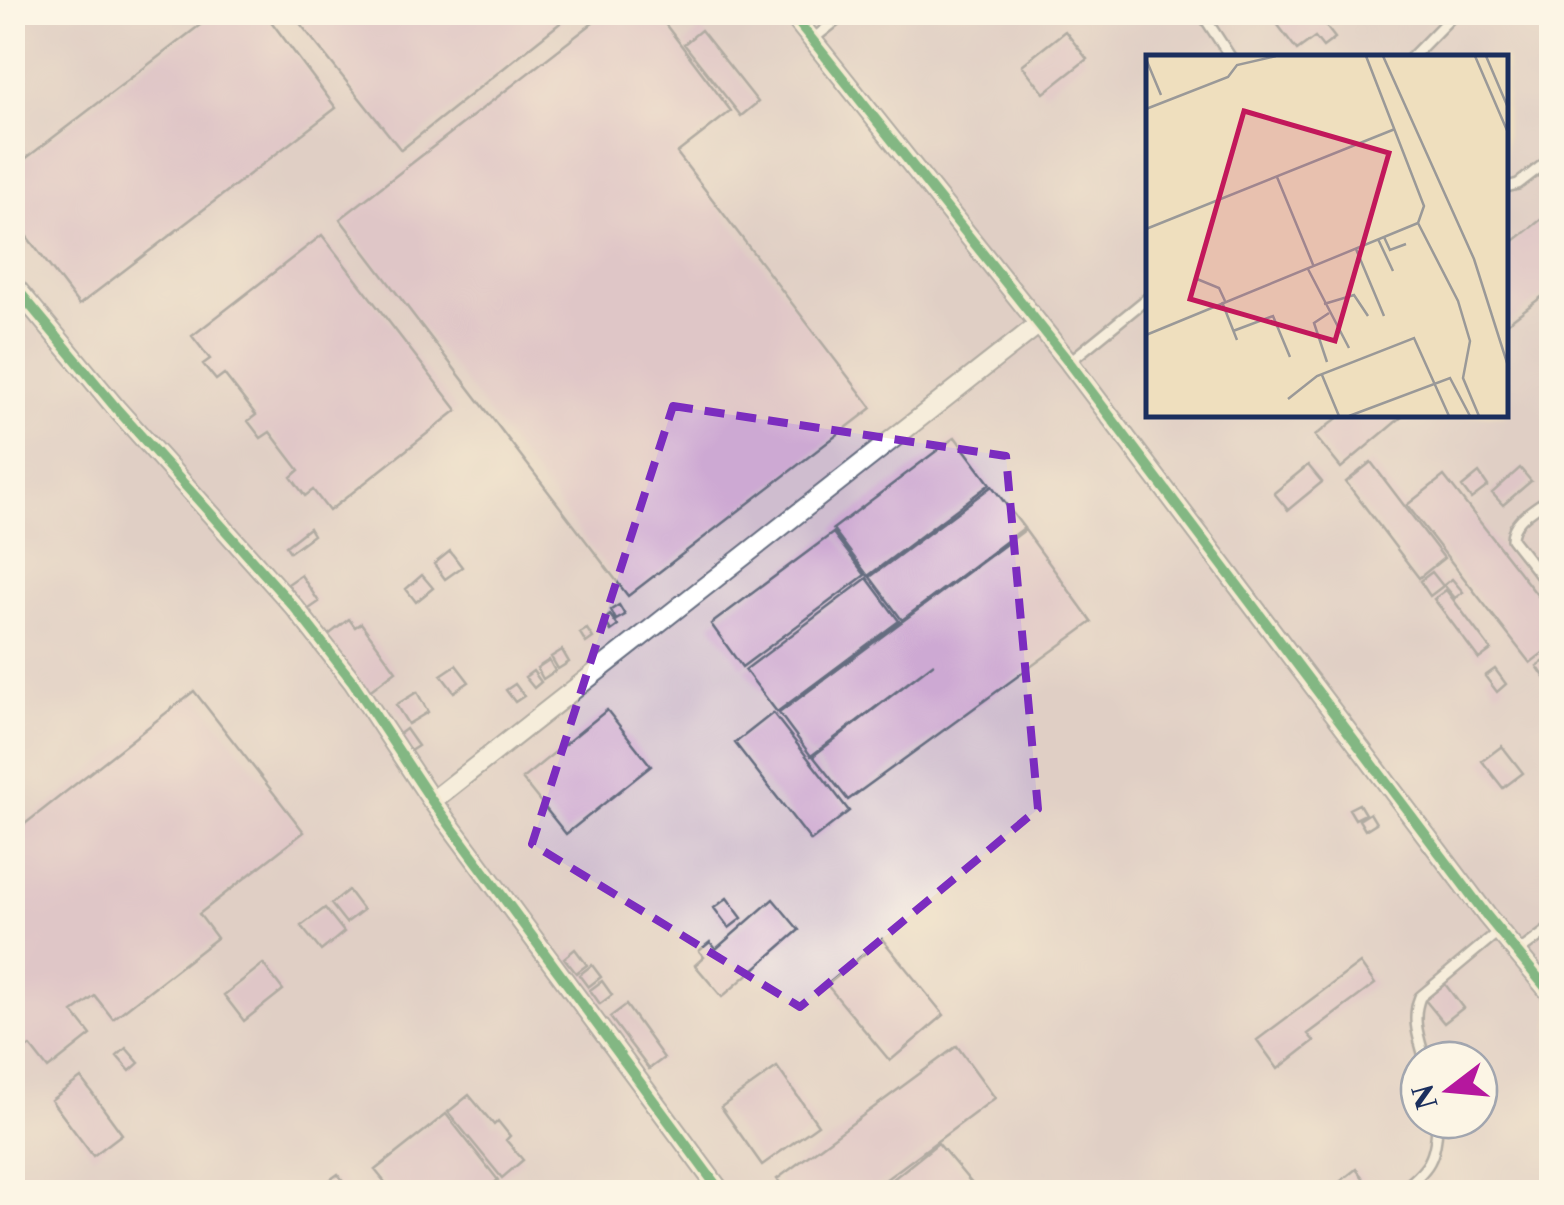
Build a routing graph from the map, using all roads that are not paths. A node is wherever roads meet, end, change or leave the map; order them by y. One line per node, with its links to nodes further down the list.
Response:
1 (790, 12): 5 (street)
2 (846, 12): 5 (lane)
3 (1200, 12): 6 (lane)
4 (1456, 12): 7 (lane)
5 (813, 39): 12 (street)
6 (1229, 55)
7 (1415, 55)
8 (1552, 158): 9 (lane)
9 (1509, 186)
10 (12, 283): 16 (street)
11 (1146, 299): 13 (lane)
12 (1039, 324): 13 (street); 16 (street)
13 (1069, 362): 18 (street)
14 (1552, 496): 15 (lane)
15 (1552, 590)
16 (432, 801): 23 (street)
17 (1552, 926): 19 (lane)
18 (1499, 931): 19 (street); 21 (lane)
19 (1517, 953): 20 (street)
20 (1552, 995)
21 (1419, 1040)
22 (1437, 1140): 24 (lane)
23 (722, 1192)
24 (1398, 1192)

